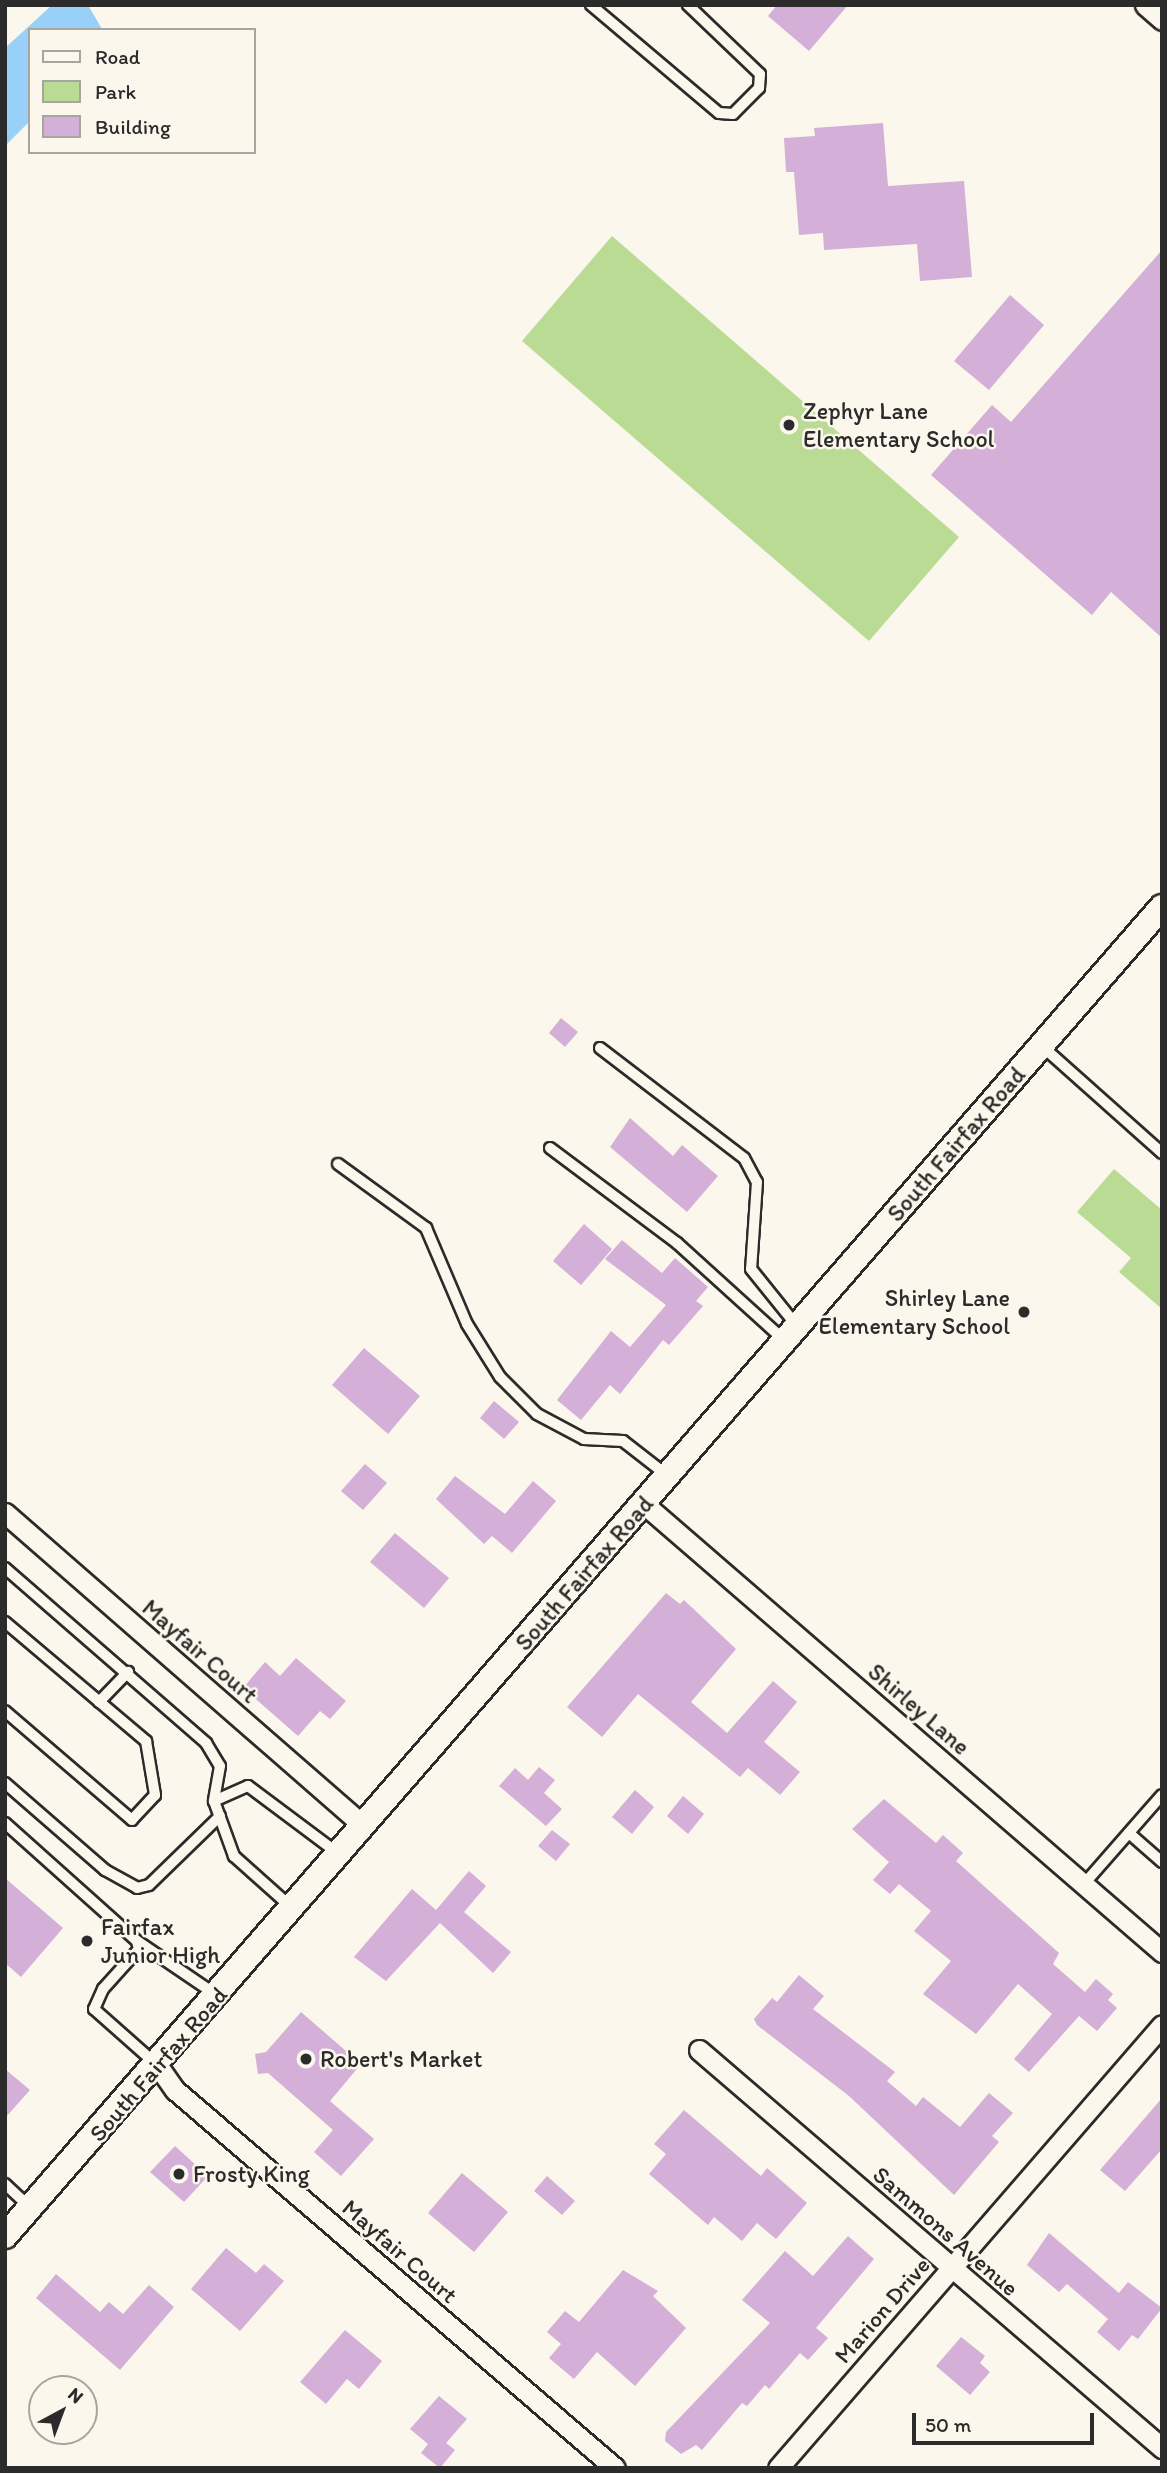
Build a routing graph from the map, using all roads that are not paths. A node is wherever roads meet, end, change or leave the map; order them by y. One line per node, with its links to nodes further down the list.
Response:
1 (591, 5): 2 (lane)
2 (688, 5)
3 (1145, 5): 4 (street)
4 (1162, 20)
5 (1162, 907): 6 (street, South Fairfax Road)
6 (1042, 1045): 9 (lane); 11 (street, South Fairfax Road)
7 (600, 1048): 11 (lane)
8 (550, 1148): 11 (lane)
9 (1162, 1153)
10 (338, 1164): 12 (lane)
11 (791, 1334): 12 (street, South Fairfax Road)
12 (668, 1476): 13 (street, South Fairfax Road)
13 (644, 1504): 25 (street, South Fairfax Road); 29 (street, Shirley Lane)
14 (5, 1513): 25 (street, Mayfair Court)
15 (5, 1568): 17 (lane)
16 (5, 1622): 18 (lane)
17 (128, 1672): 18 (lane); 22 (lane)
18 (99, 1702): 19 (lane)
19 (5, 1712)
20 (5, 1783): 23 (lane)
21 (1162, 1796): 26 (lane)
22 (214, 1801): 23 (lane); 27 (lane)
23 (220, 1816): 30 (lane)
24 (5, 1823): 31 (lane)
25 (363, 1825): 27 (street, South Fairfax Road)
26 (1129, 1833): 28 (lane); 29 (lane)
27 (339, 1854): 30 (street, South Fairfax Road)
28 (1162, 1862)
29 (1084, 1884): 32 (street, Shirley Lane)
30 (293, 1909): 33 (street, South Fairfax Road)
31 (137, 1941): 33 (lane); 36 (lane)
32 (1162, 1952)
33 (217, 1996): 36 (street, South Fairfax Road)
34 (1162, 2025): 40 (street, Marion Drive)
35 (699, 2050): 40 (street, Sammons Avenue)
36 (158, 2066): 38 (street, South Fairfax Road); 42 (street, Mayfair Court)
37 (5, 2184): 38 (lane)
38 (30, 2208): 39 (street, South Fairfax Road)
39 (5, 2236)
40 (951, 2267): 41 (street, Sammons Avenue); 43 (street, Marion Drive)
41 (1162, 2448)
42 (615, 2468)
43 (778, 2468)

